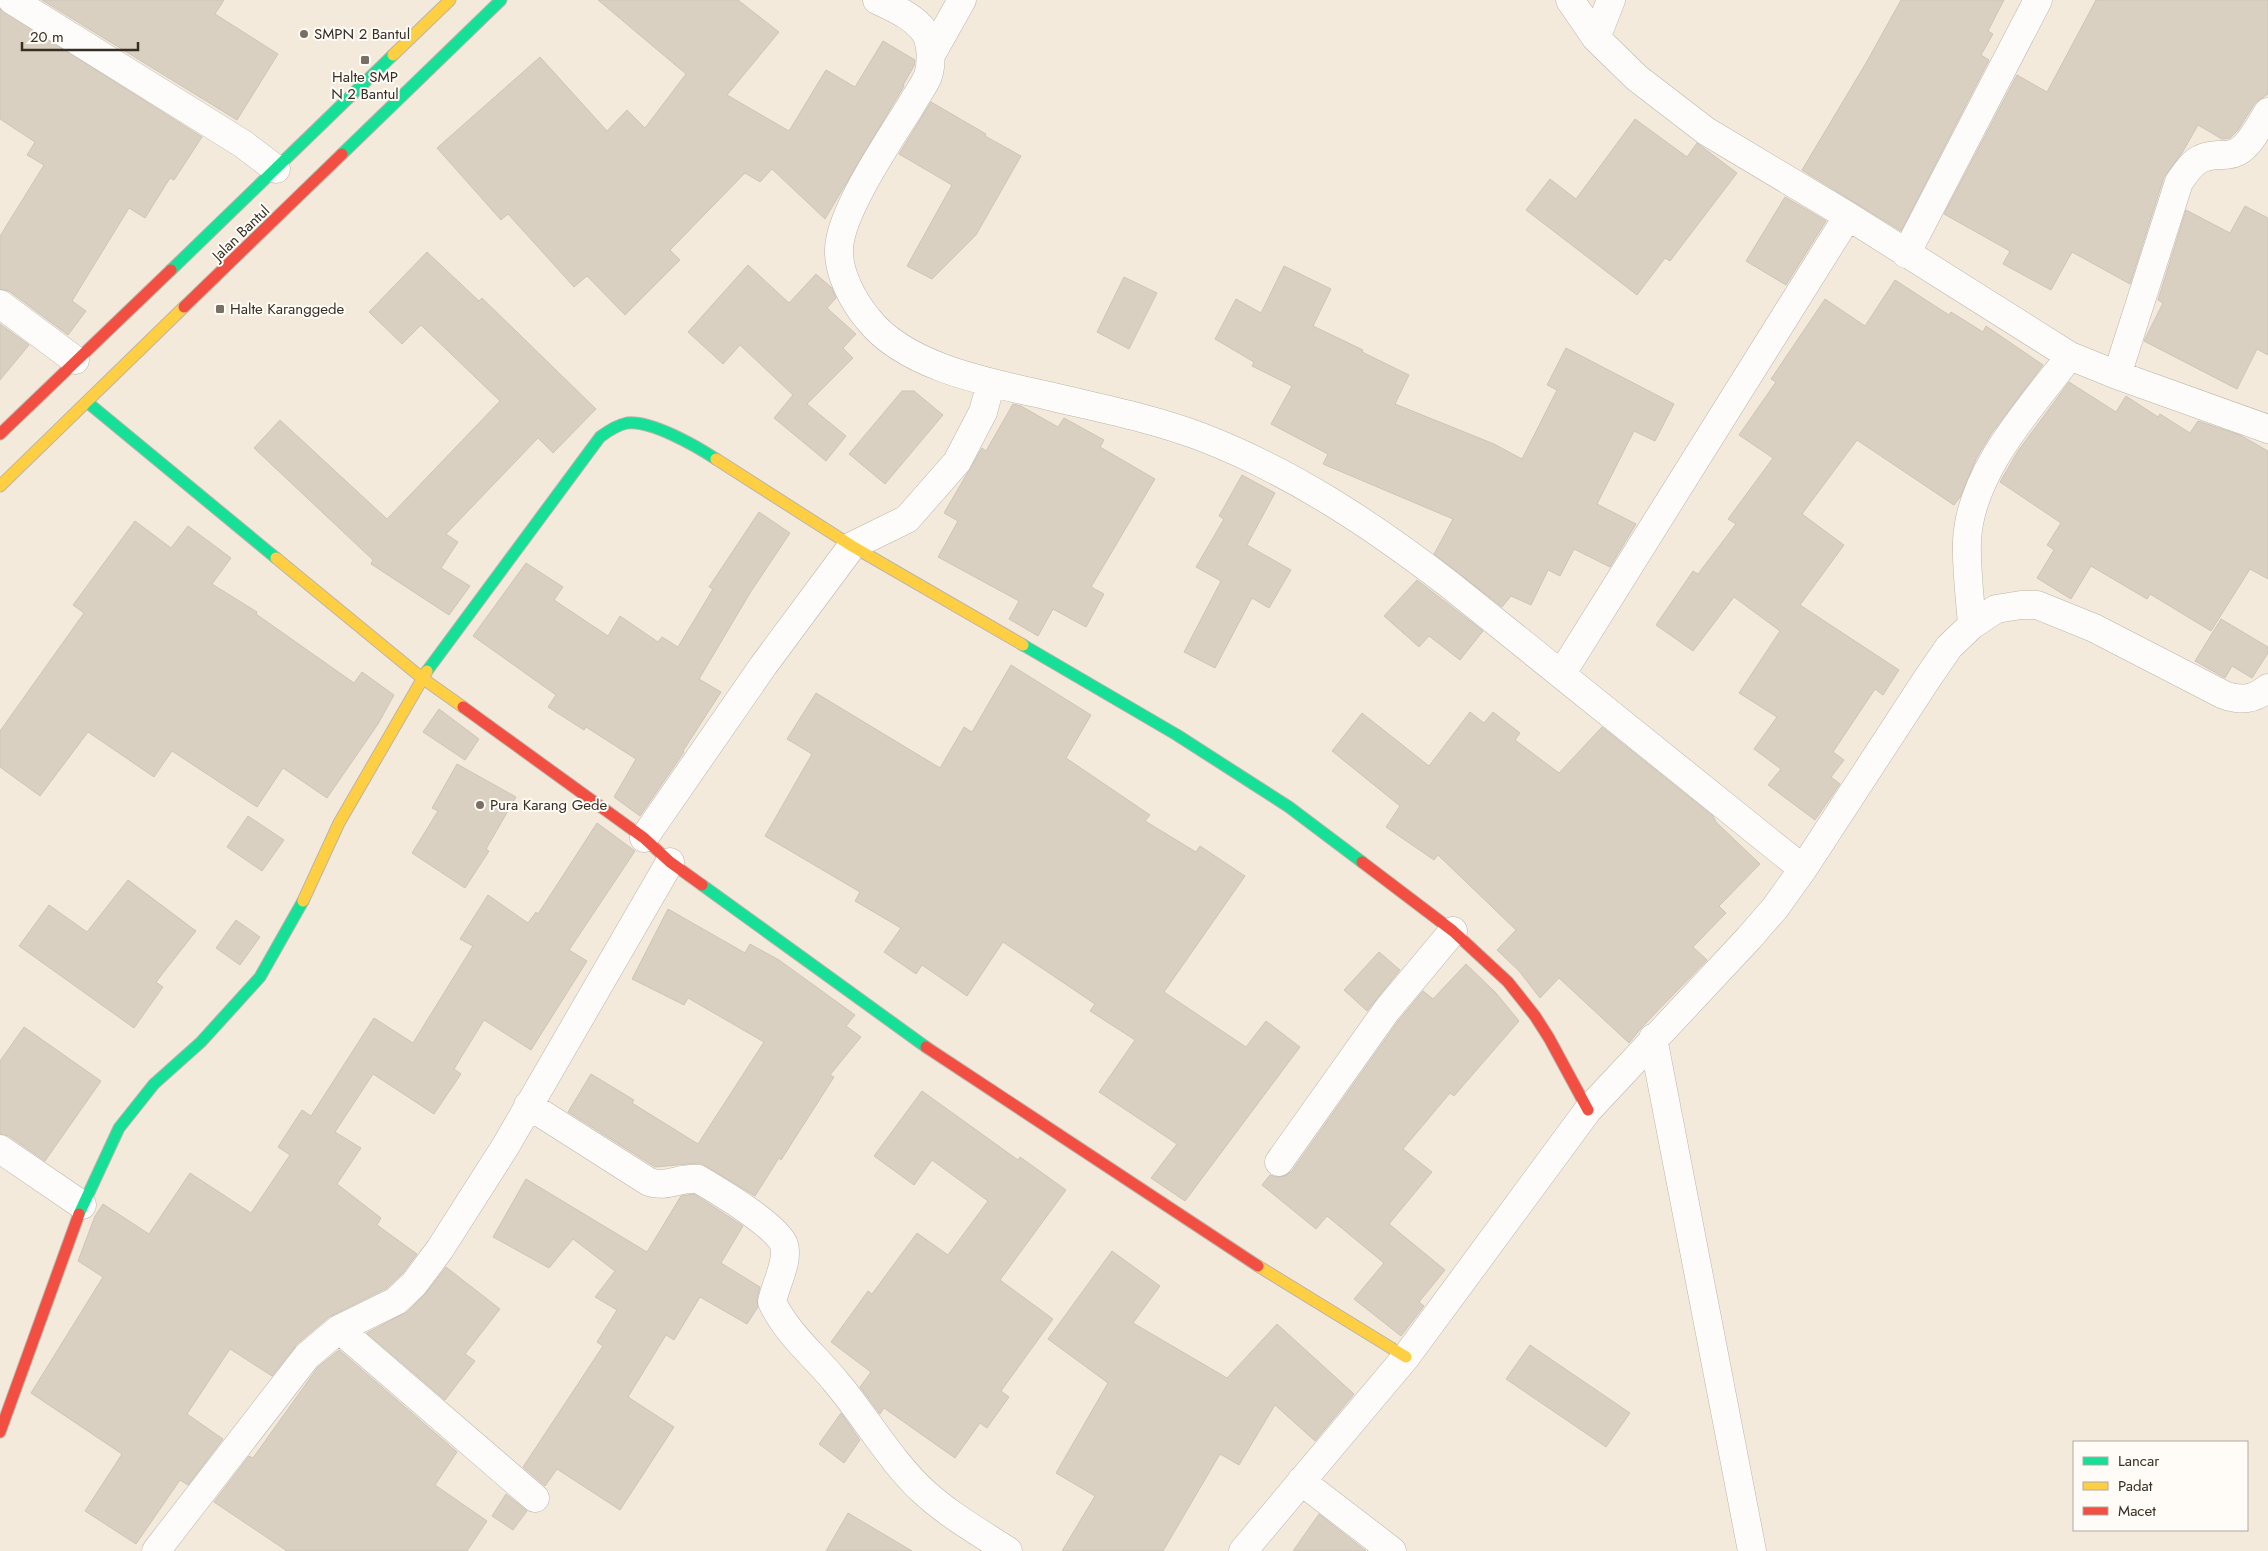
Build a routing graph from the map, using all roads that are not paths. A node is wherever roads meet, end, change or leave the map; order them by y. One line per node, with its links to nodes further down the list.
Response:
1 (12, 0): 12 (street)
2 (450, 0): 12 (street, Jalan Bantul)
3 (501, 0): 20 (street, Jalan Bantul)
4 (877, 0): 10 (street)
5 (962, 0): 10 (street)
6 (1570, 0): 9 (street)
7 (1611, 0): 9 (street)
8 (2038, 0): 14 (street)
9 (1596, 38): 13 (street)
10 (931, 55): 19 (street)
11 (2268, 112): 18 (street)
12 (276, 169): 17 (street, Jalan Bantul)
13 (1848, 216): 14 (street); 26 (street)
14 (1906, 254): 16 (street)
15 (0, 304): 17 (street)
16 (2070, 356): 18 (street); 25 (street)
17 (75, 360): 22 (street, Jalan Bantul)
18 (2117, 375): 21 (street)
19 (991, 383): 24 (street); 26 (street)
20 (87, 402): 23 (street, Jalan Bantul); 27 (street)
21 (2268, 429)
22 (0, 434)
23 (0, 486)
24 (852, 546): 27 (street); 29 (street); 32 (street)
25 (1972, 625): 28 (street); 31 (street)
26 (1562, 673): 31 (street)
27 (422, 678): 29 (street); 38 (street)
28 (2268, 688)
29 (644, 838): 30 (street)
30 (670, 862): 34 (street); 40 (street)
31 (1803, 869): 33 (street)
32 (1453, 931): 35 (street); 37 (street)
33 (1645, 1048): 35 (street); 48 (street)
34 (528, 1105): 39 (street); 45 (street)
35 (1591, 1107): 40 (street)
36 (0, 1150): 38 (street)
37 (1279, 1162)
38 (82, 1205): 41 (street)
39 (338, 1329): 43 (street); 44 (street)
40 (1406, 1357): 42 (street)
41 (0, 1432)
42 (1301, 1481): 46 (street); 47 (street)
43 (535, 1498)
44 (156, 1551)
45 (1008, 1551)
46 (1243, 1551)
47 (1392, 1551)
48 (1752, 1551)

